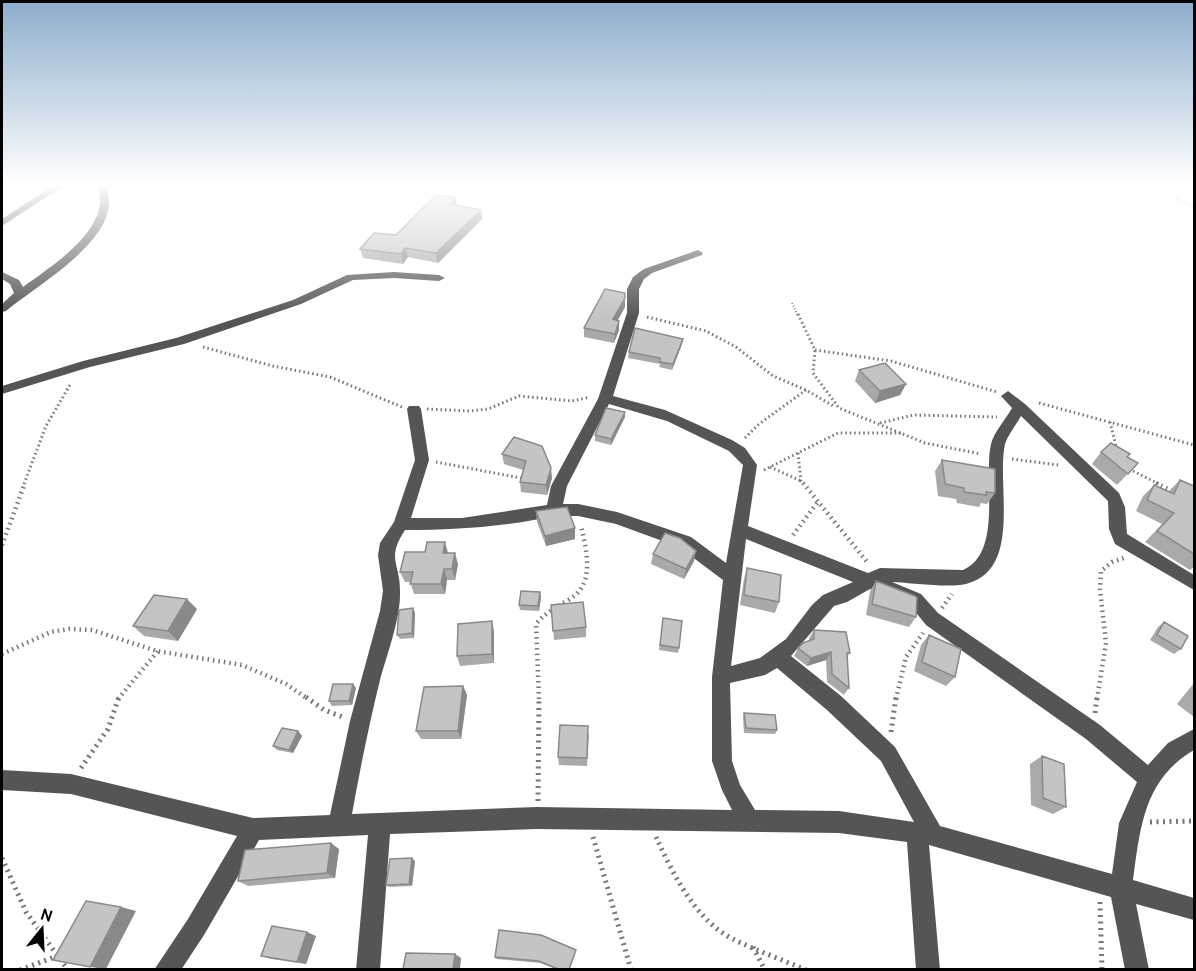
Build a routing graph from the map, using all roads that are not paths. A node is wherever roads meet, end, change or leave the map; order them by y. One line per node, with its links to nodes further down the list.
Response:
1 (93, 228): 5 (street)
2 (698, 254): 8 (street)
3 (2, 275): 5 (street)
4 (439, 278): 7 (street)
5 (20, 293): 6 (street)
6 (2, 309)
7 (2, 390)
8 (605, 399): 10 (street); 12 (street)
9 (414, 409): 11 (street)
10 (554, 510): 11 (street); 13 (street)
11 (401, 524): 23 (street)
12 (740, 530): 13 (street); 14 (street)
13 (732, 577): 17 (street)
14 (874, 579): 15 (street); 16 (street); 19 (street)
15 (1194, 583)
16 (778, 657): 17 (street); 25 (street)
17 (721, 677): 21 (street)
18 (1194, 739): 19 (street)
19 (1149, 778): 26 (street)
20 (2, 780): 24 (street)
21 (749, 820): 22 (street); 25 (street)
22 (380, 824): 23 (street); 29 (street)
23 (339, 825): 24 (street)
24 (253, 828): 28 (street)
25 (925, 834): 26 (street); 30 (street)
26 (1110, 886): 27 (street); 31 (street)
27 (1194, 909)
28 (166, 969)
29 (368, 969)
30 (928, 969)
31 (1137, 969)

